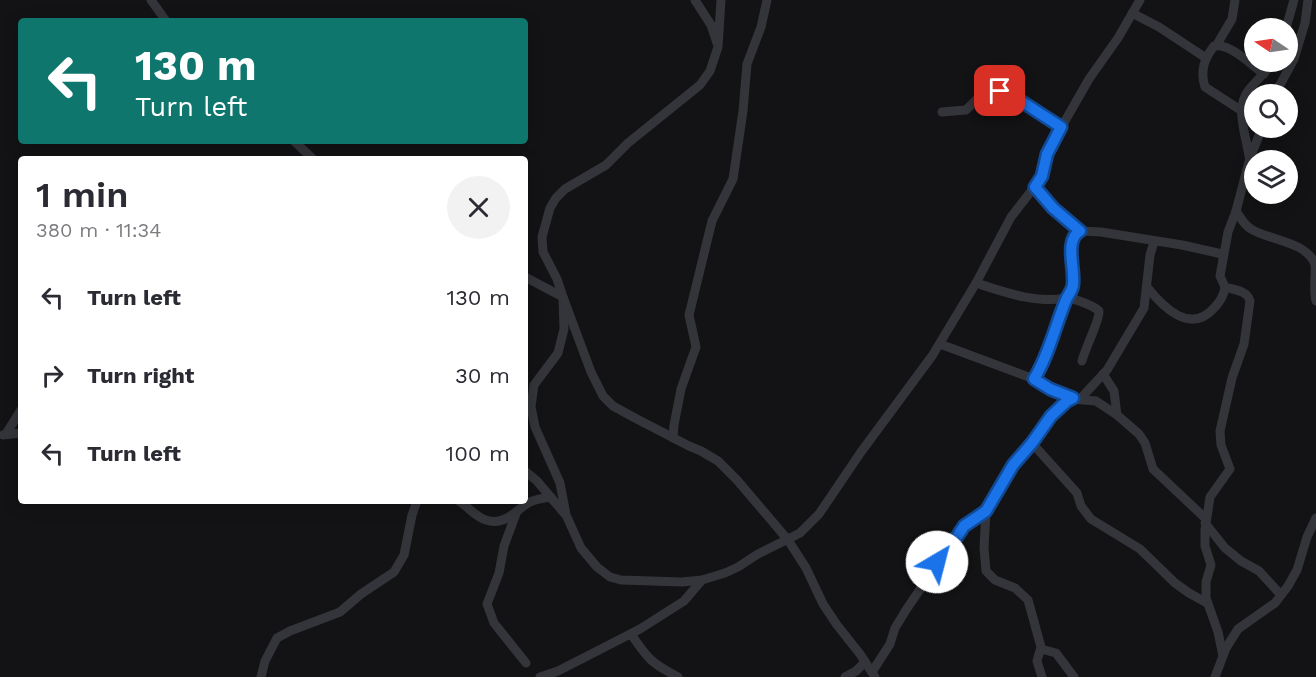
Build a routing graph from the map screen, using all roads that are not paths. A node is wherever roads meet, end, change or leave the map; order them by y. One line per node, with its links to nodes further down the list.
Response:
1 (151, 0): 10 (street)
2 (694, 0): 13 (street)
3 (721, 0): 13 (street)
4 (767, 0): 46 (street)
5 (1140, 0): 9 (street)
6 (1235, 0): 12 (street)
7 (1294, 0): 11 (street)
8 (1308, 0): 16 (street)
9 (1132, 13): 14 (street); 19 (street)
10 (164, 18)
11 (1289, 18)
12 (1216, 46): 14 (street); 15 (street)
13 (718, 47): 34 (street)
14 (1206, 58): 17 (street)
15 (1264, 74): 17 (street)
16 (1280, 84)
17 (1242, 111): 21 (street)
18 (942, 112): 19 (street)
19 (1061, 127): 24 (street)
20 (297, 144): 22 (street)
21 (1249, 150)
22 (310, 156)
23 (1244, 181): 25 (street)
24 (1035, 187): 26 (street); 31 (street)
25 (1236, 211): 28 (street); 29 (street)
26 (1080, 231): 27 (street); 35 (street)
27 (1154, 242): 28 (street); 32 (street)
28 (1222, 254): 33 (street)
29 (1313, 258): 36 (street)
30 (528, 279): 34 (street)
31 (976, 282): 35 (street); 37 (street)
32 (1147, 287): 33 (street); 39 (street)
33 (1225, 287): 58 (street)
34 (563, 297): 46 (street); 56 (street)
35 (1067, 297): 38 (street); 40 (street)
36 (1316, 301)
37 (940, 344): 40 (street); 61 (street)
38 (1082, 361)
39 (1103, 374): 41 (street); 43 (street)
40 (1034, 379): 41 (street)
41 (1076, 398): 43 (street); 47 (street)
42 (18, 414): 45 (street)
43 (1118, 415): 58 (street)
44 (18, 433): 45 (street)
45 (3, 435)
46 (674, 438): 61 (street)
47 (1032, 443): 55 (street); 64 (street)
48 (528, 474): 49 (street)
49 (551, 497): 50 (street); 56 (street)
50 (528, 503)
51 (416, 504): 71 (street)
52 (463, 504): 54 (street)
53 (527, 504): 54 (street)
54 (517, 511): 69 (street)
55 (986, 511): 66 (street); 70 (street)
56 (566, 515): 62 (street)
57 (1316, 518): 60 (street)
58 (1205, 520): 63 (street); 64 (street)
59 (1316, 531): 60 (street)
60 (1307, 537): 63 (street)
61 (788, 540): 62 (street); 68 (street)
62 (702, 580): 65 (street)
63 (1281, 595): 67 (street)
64 (1207, 603): 67 (street)
65 (631, 634): 72 (street); 73 (street)
66 (1041, 649): 75 (street); 76 (street)
67 (1223, 656): 77 (street)
68 (865, 662): 70 (street); 74 (street)
69 (526, 663)
70 (874, 675)
71 (261, 677)
72 (540, 677)
73 (678, 677)
74 (845, 677)
75 (1042, 677)
76 (1074, 677)
77 (1215, 677)

